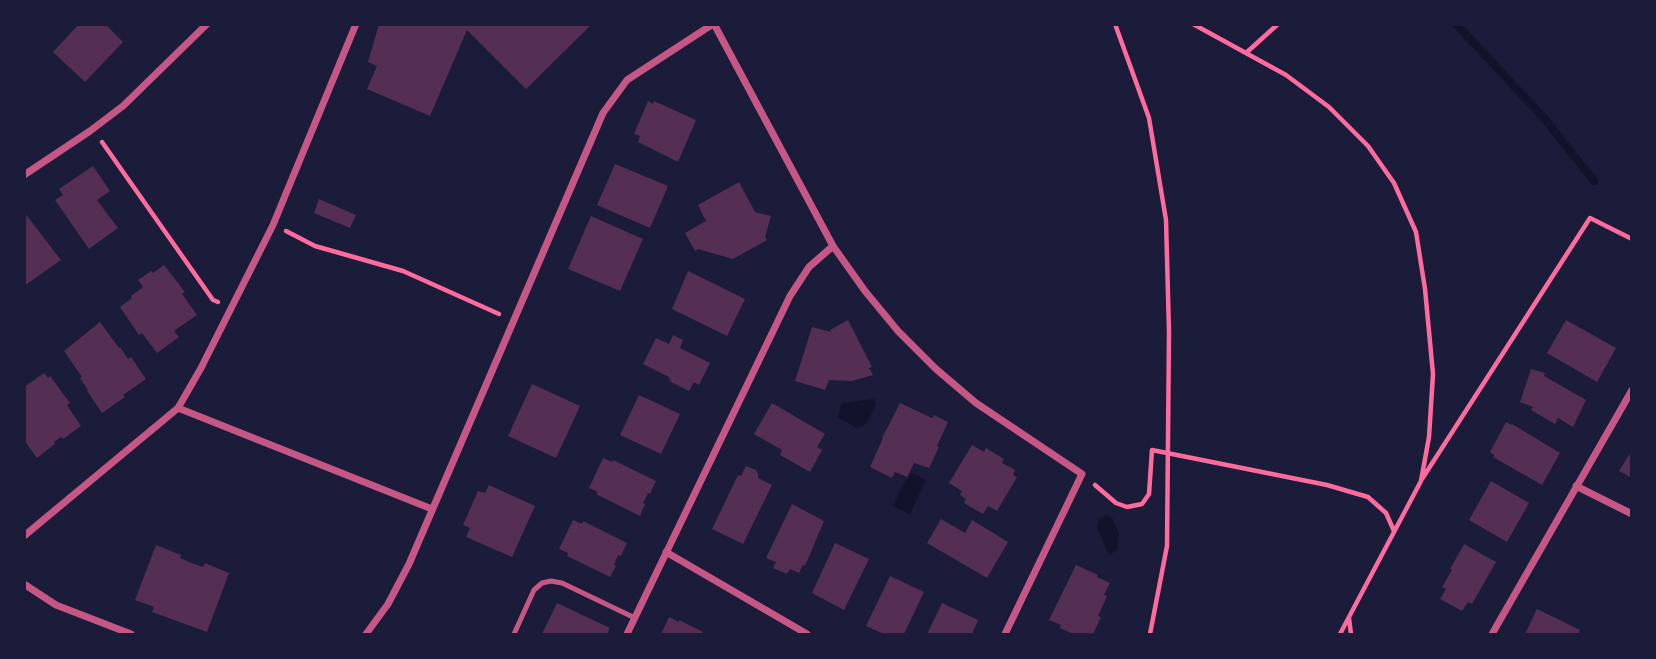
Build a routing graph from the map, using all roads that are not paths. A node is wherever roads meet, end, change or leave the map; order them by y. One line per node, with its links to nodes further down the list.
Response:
1 (207, 24): 4 (street)
2 (356, 24): 7 (street)
3 (713, 24): 5 (street); 9 (street)
4 (24, 174)
5 (833, 246): 12 (street); 20 (street)
6 (1632, 390): 8 (street)
7 (177, 408): 9 (street); 11 (street)
8 (1576, 486): 10 (street); 21 (street)
9 (432, 509): 16 (street)
10 (1632, 514)
11 (24, 536)
12 (666, 552): 14 (street); 19 (street)
13 (24, 584): 15 (street)
14 (635, 618): 17 (lane); 18 (street)
15 (131, 635)
16 (366, 635)
17 (514, 635)
18 (627, 635)
19 (807, 635)
20 (1005, 635)
21 (1492, 635)

